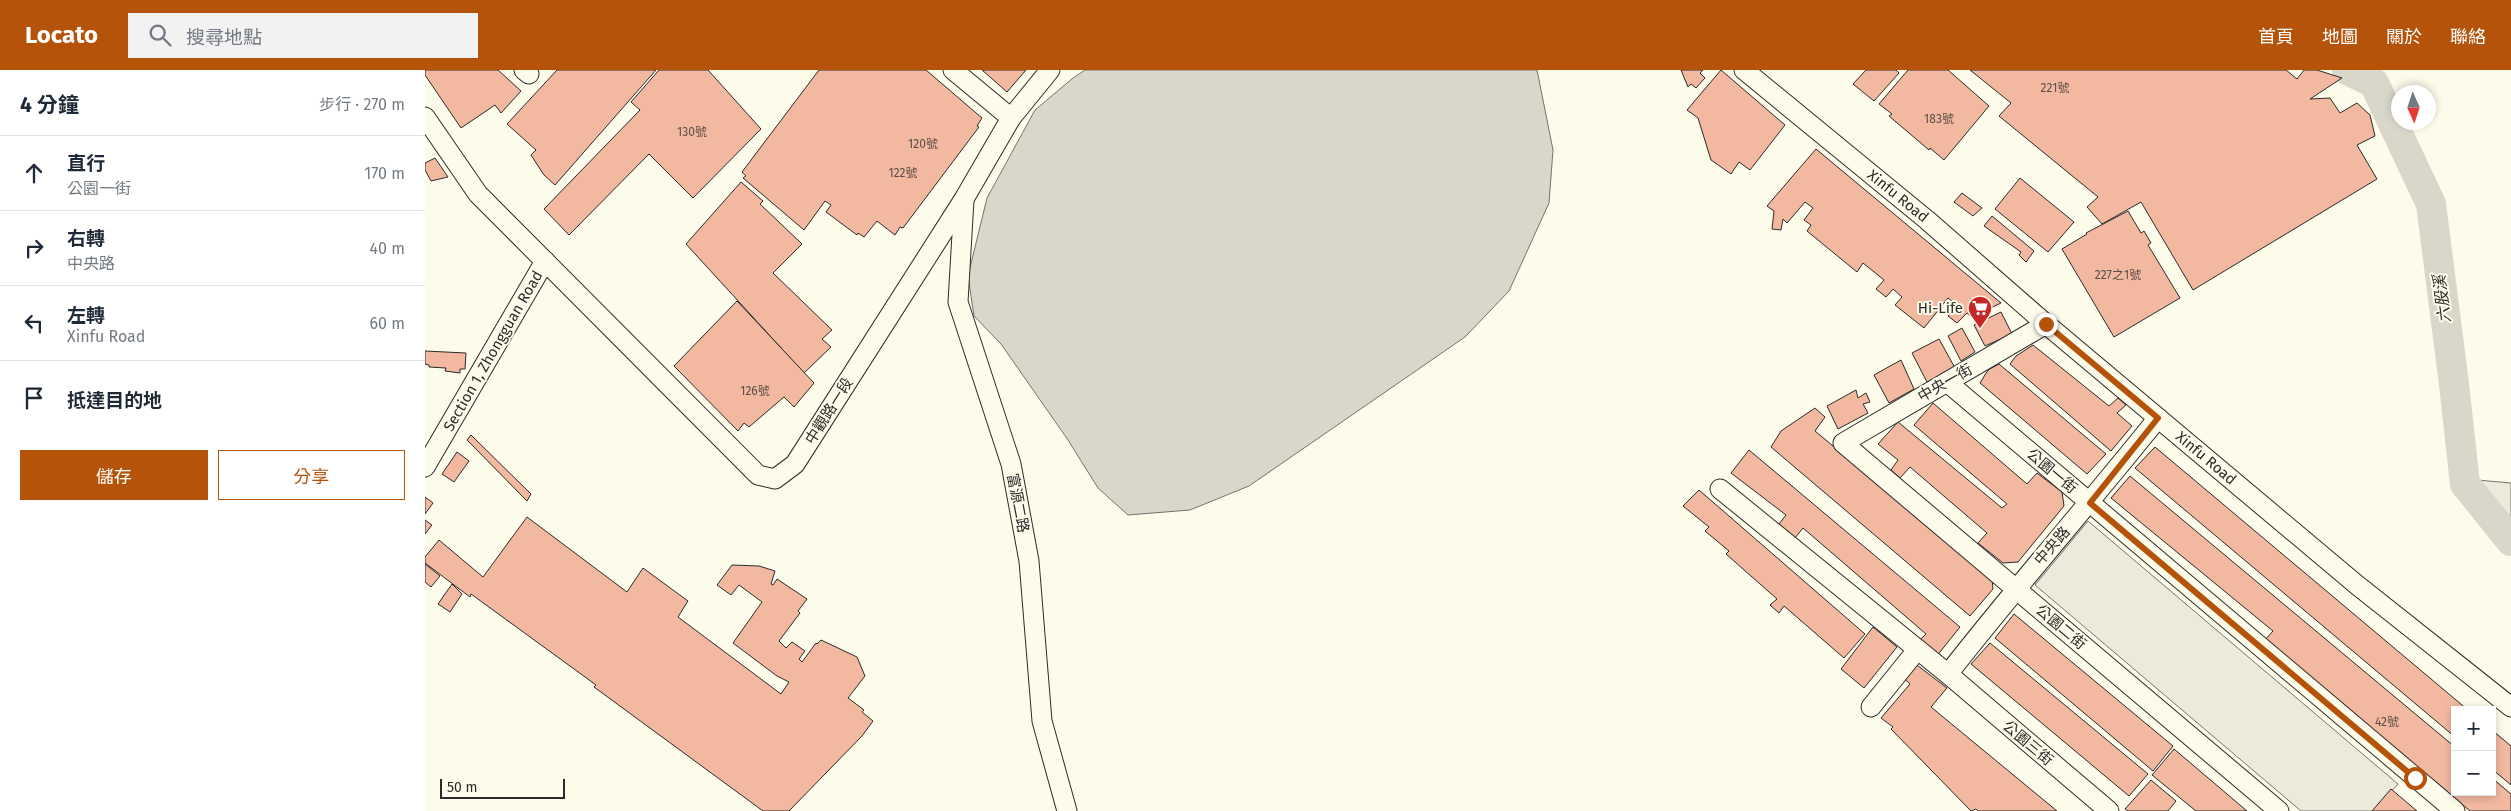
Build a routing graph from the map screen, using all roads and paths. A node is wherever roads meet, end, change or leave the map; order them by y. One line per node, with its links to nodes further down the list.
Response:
1 (953, 70): 5 (street)
2 (1050, 70): 5 (street, 中觀路一段)
3 (1744, 70): 8 (street, Xinfu Road)
4 (425, 117): 7 (street)
5 (1011, 118): 6 (street, 中觀路一段)
6 (964, 198): 7 (street, 中觀路一段); 20 (street, 富源二路)
7 (545, 261): 12 (street, Section 1, Zhongguan Road)
8 (2046, 324): 9 (street, 中央一街); 10 (street, Xinfu Road)
9 (1947, 382): 11 (street, 中央一街); 14 (street, 公園一街)
10 (2158, 418): 14 (street, 中央路); 19 (street, Xinfu Road)
11 (1843, 443): 15 (street, 公園二街)
12 (425, 467)
13 (1720, 489): 16 (street, 公園三街)
14 (2090, 503): 15 (street, 中央路); 23 (street, 公園一街)
15 (2015, 589): 17 (street, 中央路); 22 (street, 公園二街)
16 (1917, 650): 17 (street, 公園三街); 18 (street)
17 (1947, 674): 21 (street, 公園三街)
18 (1871, 707)
19 (2511, 707)
20 (1067, 811)
21 (2109, 811)
22 (2279, 811)
23 (2455, 811)

